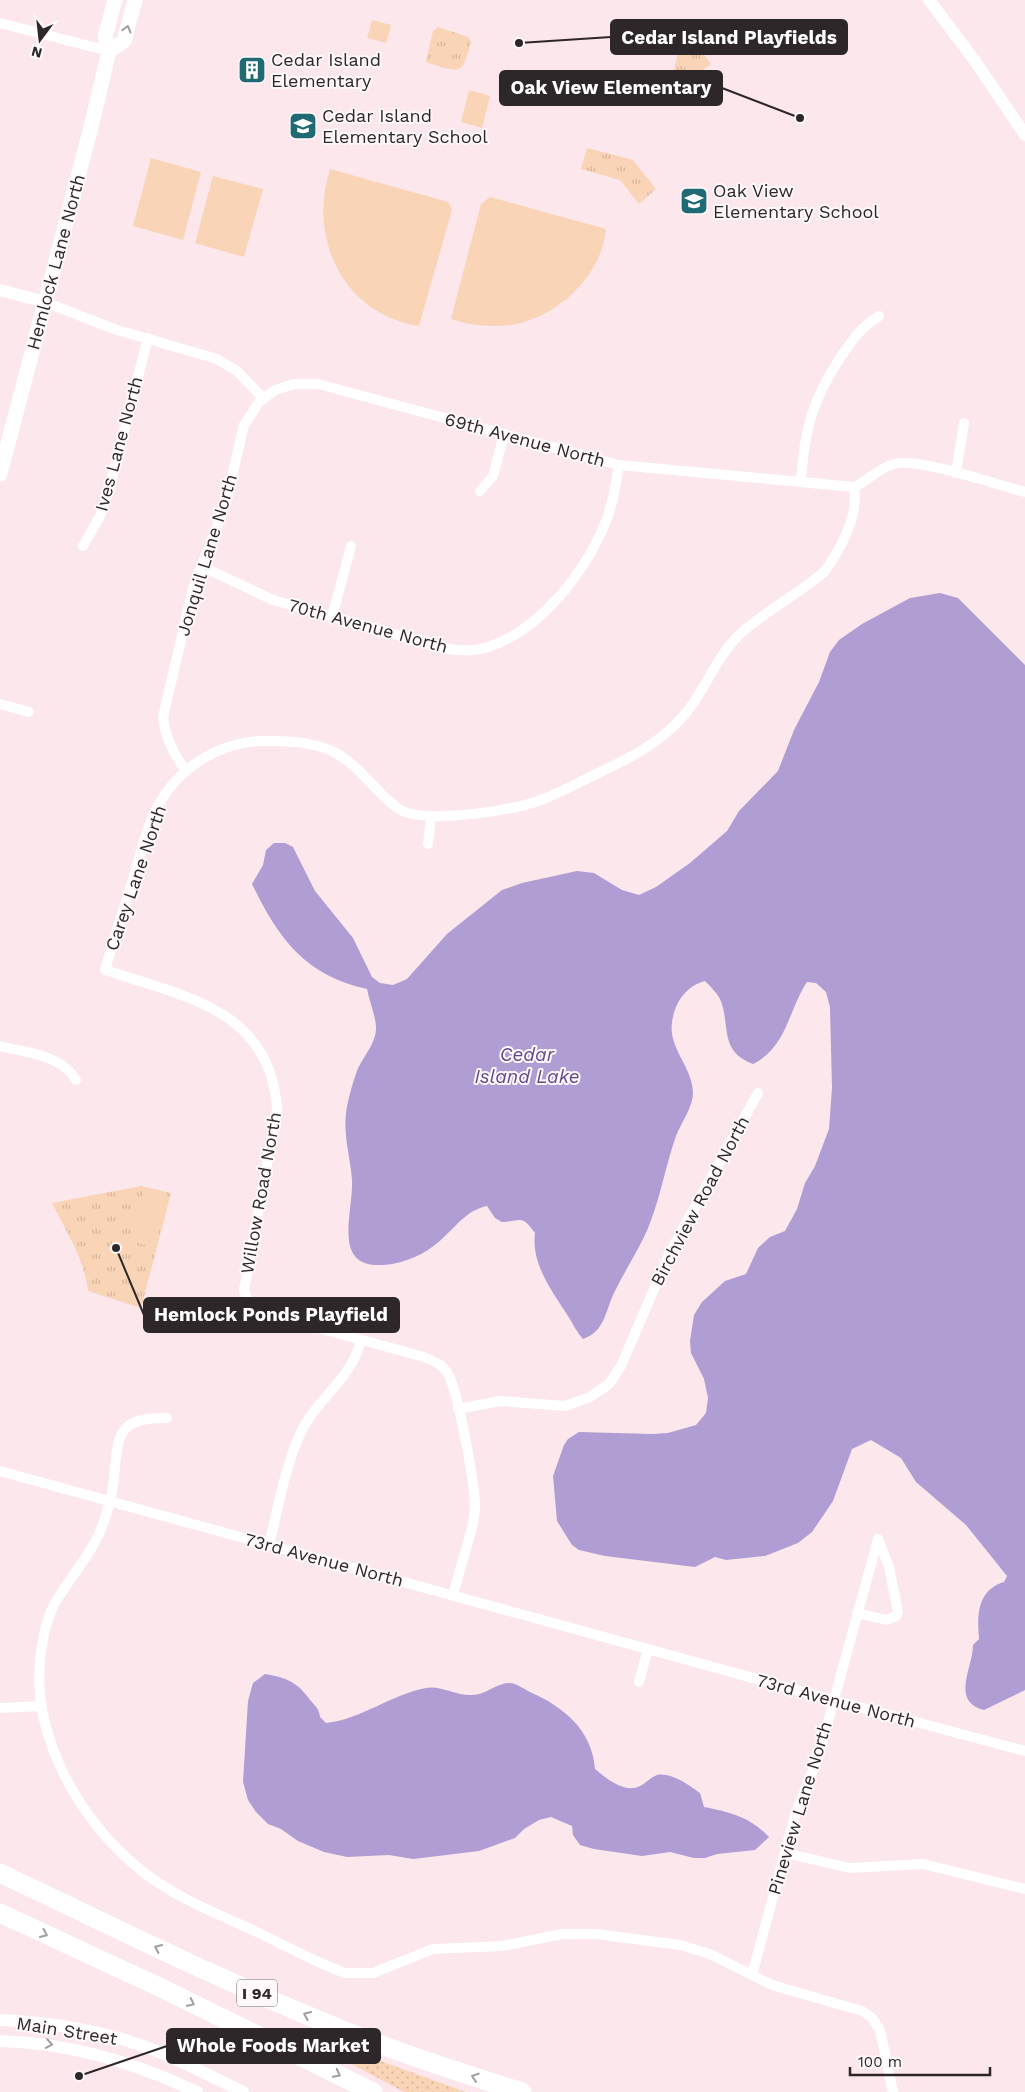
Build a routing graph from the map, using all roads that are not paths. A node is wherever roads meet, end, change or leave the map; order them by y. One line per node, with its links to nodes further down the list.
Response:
1 (115, 0): 5 (main road, Hemlock Lane North)
2 (135, 0): 5 (main road, one-way to 2)
3 (929, 0): 6 (street)
4 (0, 23): 5 (street)
5 (109, 51): 8 (main road, Hemlock Lane North)
6 (1025, 135)
7 (0, 290): 8 (street)
8 (45, 302): 10 (street); 15 (main road, Hemlock Lane North)
9 (879, 316): 17 (street)
10 (148, 338): 11 (street); 21 (street, Ives Lane North)
11 (263, 398): 13 (street, 69th Avenue North); 23 (street, Jonquil Lane North)
12 (964, 423): 16 (street)
13 (504, 435): 14 (street, 69th Avenue North); 19 (street)
14 (619, 465): 17 (street, 69th Avenue North); 24 (street, 70th Avenue North)
15 (0, 474)
16 (956, 474): 18 (street); 20 (street)
17 (801, 482): 18 (street, 69th Avenue North)
18 (854, 487): 28 (street, Carey Lane North)
19 (480, 491)
20 (1025, 492)
21 (83, 546)
22 (351, 546): 24 (street)
23 (201, 566): 24 (street, 70th Avenue North); 27 (street, Jonquil Lane North)
24 (332, 617)
25 (0, 704): 26 (street)
26 (29, 712)
27 (186, 770): 28 (street, Carey Lane North); 30 (street, Carey Lane North)
28 (431, 817): 29 (street)
29 (428, 844)
30 (104, 970): 34 (street, Willow Road North)
31 (0, 1046): 32 (street)
32 (76, 1080)
33 (758, 1093): 35 (street, Birchview Road North)
34 (361, 1340): 35 (street); 39 (street)
35 (458, 1409): 40 (street)
36 (168, 1418): 38 (street)
37 (0, 1471): 38 (street, 73rd Avenue North)
38 (110, 1501): 39 (street, 73rd Avenue North); 45 (street)
39 (269, 1544): 40 (street, 73rd Avenue North)
40 (453, 1595): 42 (street, 73rd Avenue North)
41 (858, 1613): 41 (street, Pineview Lane North); 44 (street, Pineview Lane North)
42 (648, 1649): 43 (street); 44 (street, 73rd Avenue North)
43 (639, 1682)
44 (833, 1700): 47 (street, 73rd Avenue North); 48 (street, Pineview Lane North)
45 (42, 1706): 46 (street); 52 (street)
46 (0, 1708)
47 (1025, 1751)
48 (785, 1852): 50 (street); 52 (street, Pineview Lane North)
49 (0, 1873): 58 (highway, I 94, one-way to 49)
50 (1025, 1889)
51 (0, 1913): 57 (highway, I 94, one-way to 57)
52 (752, 1975): 59 (street)
53 (0, 2020): 56 (street, Main Street)
54 (0, 2041): 55 (street, Main Street, one-way to 55)
55 (197, 2092)
56 (243, 2092)
57 (372, 2092)
58 (522, 2092)
59 (893, 2092)

